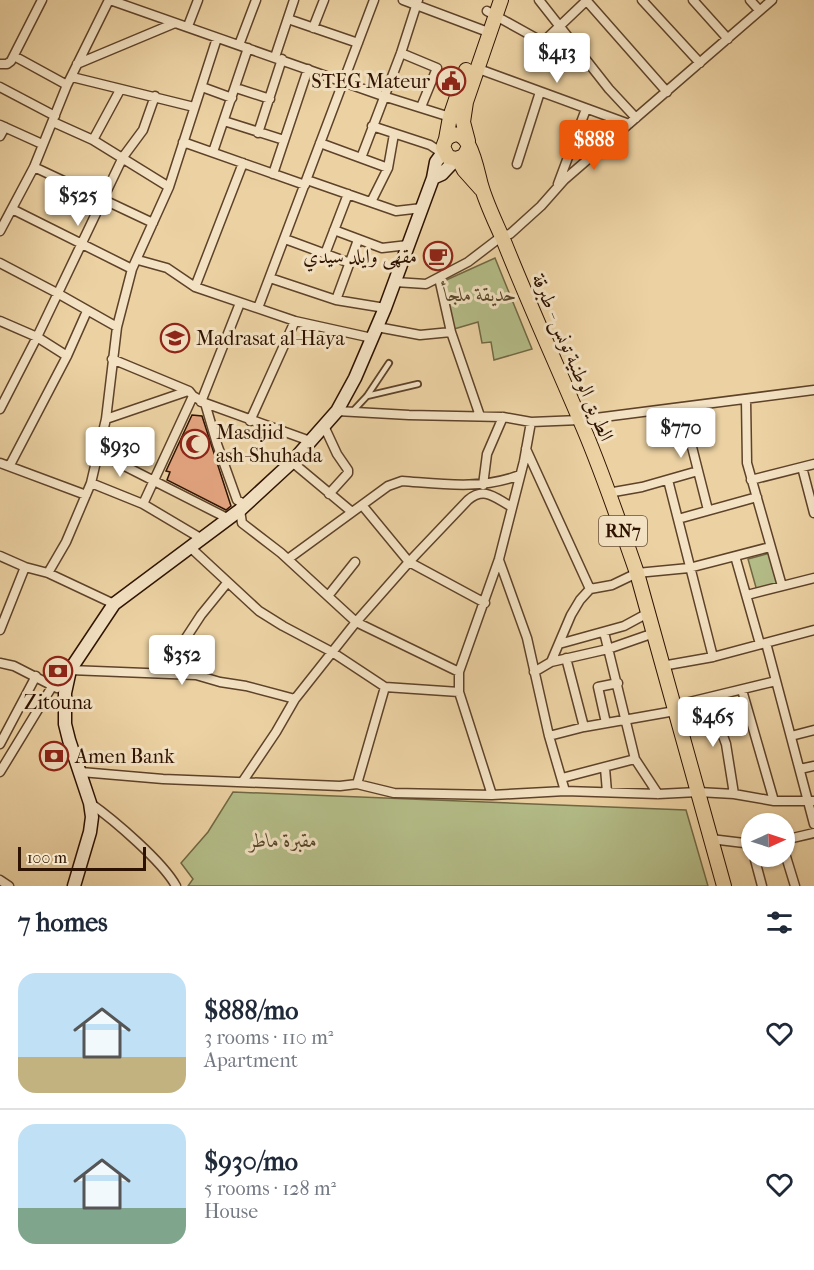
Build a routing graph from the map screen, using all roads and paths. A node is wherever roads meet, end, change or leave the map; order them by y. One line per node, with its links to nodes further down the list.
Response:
1 (42, 0): 32 (street)
2 (109, 0): 21 (street); 36 (street)
3 (198, 0): 23 (street)
4 (256, 0): 29 (street)
5 (294, 0): 20 (street)
6 (313, 0): 16 (street)
7 (374, 0): 28 (street)
8 (403, 0): 17 (street)
9 (501, 0): 18 (main road, الطريق الوطنية تونس - طبرقة / RN7)
10 (539, 0): 22 (street)
11 (587, 0): 22 (street); 46 (street)
12 (642, 0): 34 (street)
13 (693, 0): 27 (street)
14 (750, 0): 19 (street)
15 (772, 0): 19 (street)
16 (323, 2): 24 (street)
17 (418, 3): 25 (street); 31 (street)
18 (491, 8): 22 (street); 25 (main road, الطريق الوطنية تونس - طبرقة / RN7)
19 (759, 10): 27 (street)
20 (288, 19): 24 (street); 33 (street)
21 (175, 23): 23 (street); 36 (street)
22 (559, 25): 57 (street)
23 (188, 26): 26 (street)
24 (314, 28): 28 (street)
25 (484, 30): 37 (main road, الطريق الوطنية تونس - طبرقة / RN7); 54 (main road, الطريق الوطنية تونس - طبرقة / RN7)
26 (217, 38): 29 (street); 42 (street)
27 (728, 39): 34 (street)
28 (358, 43): 40 (street)
29 (239, 45): 30 (street)
30 (248, 48): 33 (street); 43 (street)
31 (401, 53): 48 (street); 52 (street)
32 (14, 56): 35 (street); 39 (street)
33 (279, 58): 38 (street); 50 (street)
34 (700, 63): 46 (street)
35 (0, 64)
36 (77, 64): 39 (street)
37 (476, 68): 45 (street); 68 (main road, الطريق الوطنية تونس - طبرقة / RN7)
38 (308, 69): 40 (street); 64 (street)
39 (70, 81): 44 (street); 55 (street)
40 (343, 81): 48 (street); 66 (street)
41 (0, 87): 55 (street)
42 (202, 87): 49 (street); 51 (street)
43 (236, 88): 49 (street); 50 (street)
44 (120, 90): 47 (street); 63 (street)
45 (540, 92): 53 (street); 75 (street)
46 (667, 92): 57 (street)
47 (155, 96): 51 (street); 71 (street)
48 (383, 96): 52 (street); 59 (street)
49 (232, 98): 56 (street)
50 (270, 99): 60 (street)
51 (194, 107): 65 (street)
52 (421, 107): 54 (street)
53 (586, 109): 57 (street); 82 (street)
54 (450, 117): 69 (main road, الطريق الوطنية تونس - طبرقة / RN7)
55 (54, 119): 63 (street); 67 (street)
56 (224, 121): 60 (street); 70 (street)
57 (632, 121): 82 (street)
58 (2, 126): 62 (street); 67 (street)
59 (372, 126): 61 (street); 72 (street)
60 (258, 133): 64 (street)
61 (393, 134): 69 (street); 77 (street)
62 (0, 136)
63 (93, 140): 71 (street)
64 (284, 140): 78 (street)
65 (183, 142): 70 (street); 81 (street)
66 (321, 143): 72 (street); 80 (street)
67 (42, 144): 76 (street)
68 (468, 144): 69 (main road); 73 (main road); 83 (main road, الطريق الوطنية تونس - طبرقة / RN7)
69 (444, 148): 73 (main road, RN7); 79 (main road)
70 (213, 152): 74 (street)
71 (123, 157): 81 (street); 85 (street)
72 (361, 158): 77 (street)
73 (457, 159): 79 (main road); 83 (main road, الطريق الوطنية تونس - طبرقة / RN7)
74 (243, 163): 78 (street); 105 (street)
75 (517, 164)
76 (34, 167): 85 (street); 87 (street)
77 (388, 168): 86 (street)
78 (273, 174): 80 (street)
79 (433, 178): 88 (main road)
80 (306, 183): 84 (street); 93 (street)
81 (169, 187): 89 (street)
82 (556, 188): 92 (street)
83 (483, 190): 92 (main road, الطريق الوطنية تونس - طبرقة / RN7)
84 (348, 194): 86 (street); 90 (street)
85 (102, 199): 89 (street); 95 (street)
86 (371, 202): 88 (street)
87 (12, 208): 91 (street); 95 (street)
88 (422, 208): 96 (main road)
89 (153, 223): 98 (street)
90 (334, 230): 94 (street); 97 (street)
91 (0, 231)
92 (502, 236): 103 (street); 136 (main road, الطريق الوطنية تونس - طبرقة / RN7)
93 (285, 238): 97 (street); 102 (street)
94 (358, 240): 96 (street); 99 (street)
95 (82, 244): 101 (street); 106 (street)
96 (408, 245): 104 (main road)
97 (325, 254): 99 (street)
98 (138, 260): 101 (street); 105 (street)
99 (350, 263): 107 (street)
100 (0, 264): 106 (street)
101 (132, 269): 114 (street)
102 (270, 278): 107 (street); 110 (street)
103 (439, 278): 104 (street); 115 (street)
104 (395, 282): 109 (main road)
105 (195, 287): 108 (street)
106 (57, 292): 111 (street); 117 (street)
107 (336, 300): 109 (street)
108 (240, 303): 110 (street); 128 (street)
109 (385, 308): 116 (main road)
110 (258, 309): 113 (street)
111 (87, 311): 114 (street); 118 (street)
112 (0, 321): 117 (street)
113 (295, 321): 116 (street); 137 (street)
114 (117, 327): 119 (street)
115 (451, 332): 116 (street); 133 (street)
116 (374, 333): 131 (main road)
117 (37, 337): 118 (street); 123 (street)
118 (67, 356): 146 (street)
119 (112, 359): 125 (street); 135 (street)
120 (388, 363): 126 (lane)
121 (0, 383): 123 (street)
122 (418, 384): 126 (lane)
123 (10, 389): 130 (street)
124 (814, 390): 127 (street)
125 (191, 393): 128 (street); 135 (street); 150 (street)
126 (367, 396): 132 (lane)
127 (747, 399): 129 (street); 152 (street)
128 (203, 403): 137 (street); 162 (street)
129 (697, 406): 136 (street); 148 (street)
130 (0, 409)
131 (337, 411): 132 (street); 139 (main road)
132 (352, 412): 133 (street)
133 (480, 416): 134 (street)
134 (503, 417): 138 (street); 154 (street)
135 (106, 419): 142 (street)
136 (580, 420): 138 (street); 155 (main road, الطريق الوطنية تونس - طبرقة / RN7)
137 (250, 421): 140 (street)
138 (531, 422): 141 (street)
139 (324, 426): 140 (main road); 156 (street)
140 (310, 441): 143 (main road)
141 (526, 449): 149 (street); 184 (street)
142 (99, 453): 150 (street); 153 (street)
143 (292, 462): 156 (street); 162 (main road)
144 (0, 463): 146 (street)
145 (814, 464): 147 (street)
146 (10, 465): 157 (street)
147 (802, 467): 152 (street); 165 (street)
148 (698, 471): 151 (street); 163 (street)
149 (520, 475): 154 (street); 161 (street)
150 (153, 480): 159 (street); 166 (street)
151 (668, 480): 155 (street); 167 (street)
152 (751, 480): 158 (street)
153 (91, 483): 157 (street); 159 (street)
154 (478, 488): 160 (street); 161 (street); 175 (street)
155 (608, 493): 180 (main road, الطريق الوطنية تونس - طبرقة / RN7)
156 (329, 494): 164 (street)
157 (86, 495): 179 (street)
158 (757, 497): 163 (street); 169 (street)
159 (143, 504): 168 (street)
160 (362, 505): 164 (street); 175 (street)
161 (512, 507): 174 (street)
162 (243, 508): 166 (main road); 173 (street)
163 (708, 510): 167 (street)
164 (352, 512): 173 (street)
165 (814, 513)
166 (229, 519): 168 (main road)
167 (678, 519): 178 (street)
168 (202, 539): 170 (main road)
169 (770, 547): 171 (street); 183 (street)
170 (190, 548): 182 (street); 188 (main road)
171 (735, 555): 178 (street); 185 (street)
172 (0, 556): 177 (street)
173 (288, 559): 186 (street)
174 (499, 559): 187 (street); 206 (street)
175 (409, 561): 187 (street); 190 (street)
176 (355, 562): 186 (street)
177 (25, 567): 179 (street); 191 (street)
178 (689, 568): 180 (street); 199 (street)
179 (48, 573): 188 (street)
180 (637, 573): 184 (street); 189 (main road, الطريق الوطنية تونس - طبرقة / RN7)
181 (814, 578): 183 (street)
182 (227, 583): 198 (street); 207 (street)
183 (782, 586): 185 (street)
184 (590, 589): 195 (street)
185 (747, 595): 196 (street)
186 (328, 596): 190 (street)
187 (485, 603): 205 (street)
188 (114, 604): 204 (main road)
189 (648, 613): 193 (street); 194 (main road, الطريق الوطنية تونس - طبرقة / RN7)
190 (356, 622): 198 (street); 205 (street)
191 (0, 630)
192 (814, 630): 196 (street)
193 (604, 632): 195 (street); 197 (street)
194 (654, 633): 197 (street); 203 (main road, الطريق الوطنية تونس - طبرقة / RN7)
195 (559, 644): 201 (street)
196 (763, 644): 199 (street); 209 (street)
197 (608, 649): 200 (street); 210 (street)
198 (332, 652): 212 (street); 217 (street)
199 (712, 657): 203 (street)
200 (566, 658): 201 (street); 221 (street)
201 (551, 662): 206 (street)
202 (0, 663): 208 (street)
203 (662, 666): 218 (main road, الطريق الوطنية تونس - طبرقة / RN7)
204 (70, 670): 207 (street); 215 (main road)
205 (459, 672): 214 (street)
206 (534, 672): 223 (street)
207 (164, 674): 217 (street)
208 (36, 676): 211 (street); 225 (street)
209 (776, 681): 213 (street); 224 (street)
210 (618, 683): 219 (street); 220 (street)
211 (53, 685): 215 (street); 230 (street)
212 (385, 687): 214 (street); 234 (street)
213 (742, 690): 216 (street); 241 (street)
214 (459, 692): 240 (street)
215 (65, 693): 231 (main road)
216 (709, 698): 218 (street); 239 (street)
217 (296, 699): 233 (street)
218 (674, 708): 219 (street); 237 (main road, الطريق الوطنية تونس - طبرقة / RN7)
219 (627, 721): 220 (street); 226 (street)
220 (606, 723): 221 (street)
221 (584, 727): 223 (street)
222 (814, 730): 224 (street)
223 (549, 736): 232 (street)
224 (791, 736): 229 (street)
225 (0, 744)
226 (635, 759): 228 (street); 238 (street)
227 (814, 766): 229 (street)
228 (605, 768): 232 (street); 236 (street)
229 (800, 769): 242 (street)
230 (0, 772)
231 (81, 772): 233 (street); 243 (main road)
232 (562, 778): 235 (street)
233 (243, 781): 234 (street)
234 (357, 784): 240 (street)
235 (565, 791): 236 (street); 240 (street)
236 (607, 792): 238 (street)
237 (698, 792): 238 (street); 239 (street); 247 (main road, الطريق الوطنية تونس - طبرقة / RN7)
238 (658, 794)
239 (734, 794): 241 (street)
240 (492, 795)
241 (774, 801): 242 (street)
242 (810, 801): 244 (street)
243 (90, 803): 253 (main road); 254 (street)
244 (814, 824)
245 (814, 833): 246 (street)
246 (795, 837)
247 (711, 839): 248 (street); 255 (main road, الطريق الوطنية تونس - طبرقة / RN7)
248 (741, 844)
249 (756, 867): 256 (street)
250 (789, 867): 257 (street)
251 (0, 880): 252 (street)
252 (9, 886)
253 (74, 886)
254 (176, 886)
255 (724, 886)
256 (762, 886)
257 (795, 886)

